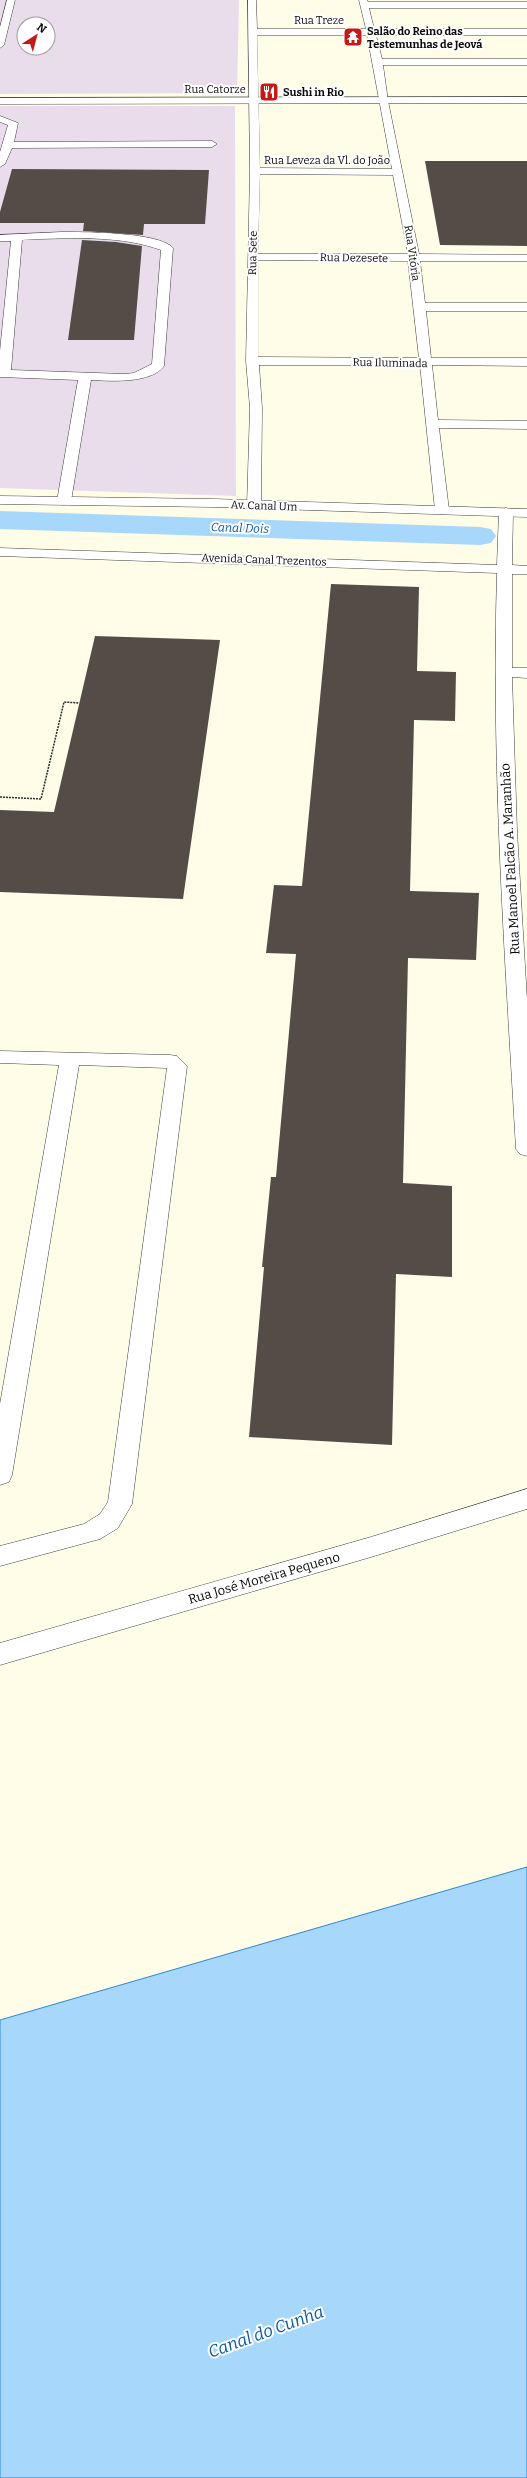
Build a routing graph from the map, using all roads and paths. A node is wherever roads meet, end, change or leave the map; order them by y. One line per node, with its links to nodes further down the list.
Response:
1 (11, 0): 8 (street)
2 (252, 0): 5 (street, Rua Sete)
3 (363, 3): 4 (street); 6 (street, Rua Vitória)
4 (527, 5)
5 (254, 32): 6 (street, Rua Treze); 14 (street, Rua Sete)
6 (371, 32): 7 (street, Rua Treze); 9 (street, Rua Vitória)
7 (527, 32)
8 (0, 45)
9 (378, 62): 10 (street); 11 (street, Rua Vitória)
10 (527, 62)
11 (383, 100): 12 (street, Rua Catorze); 14 (street, Rua Catorze); 20 (street, Rua Vitória)
12 (527, 100)
13 (0, 101): 14 (street, Rua Catorze)
14 (255, 101): 19 (street, Rua Sete)
15 (0, 119): 17 (street)
16 (212, 144): 17 (street)
17 (8, 145): 18 (street)
18 (0, 164)
19 (255, 172): 20 (street, Rua Leveza da Vl. do João); 23 (street, Rua Sete)
20 (398, 172): 25 (street, Rua Vitória)
21 (17, 237): 22 (street); 31 (street); 32 (street)
22 (0, 238)
23 (252, 257): 25 (street, Rua Dezesete); 28 (street, Rua Sete)
24 (527, 258): 25 (street, Rua Dezesete)
25 (414, 259): 26 (street, Rua Vitória)
26 (419, 307): 27 (street); 30 (street, Rua Vitória)
27 (527, 307)
28 (252, 361): 30 (street, Rua Iluminada); 37 (street, Rua Sete)
29 (527, 362): 30 (street, Rua Iluminada)
30 (426, 363): 33 (street, Rua Vitória)
31 (2, 373): 32 (street)
32 (85, 376): 36 (street)
33 (432, 424): 34 (street); 38 (street, Rua Vitória)
34 (527, 424)
35 (0, 500): 36 (street, Av. Canal Um)
36 (64, 501): 37 (street, Av. Canal Um)
37 (254, 506): 38 (street, Av. Canal Um)
38 (442, 510): 39 (street, Av. Canal Um)
39 (506, 512): 40 (street, Av. Canal Um); 42 (street, Rua Manoel Falcão A. Maranhão)
40 (527, 513)
41 (0, 552): 42 (street, Avenida Canal Trezentos)
42 (504, 569): 43 (street, Avenida Canal Trezentos); 44 (street, Rua Manoel Falcão A. Maranhão)
43 (527, 570)
44 (505, 672): 45 (street); 48 (street, Rua Manoel Falcão A. Maranhão)
45 (527, 673)
46 (79, 703): 47 (path)
47 (0, 798)
48 (522, 995): 51 (street, Rua Manoel Falcão A. Maranhão)
49 (0, 1057): 50 (street)
50 (70, 1057): 52 (street); 54 (street)
51 (527, 1149)
52 (0, 1475)
53 (527, 1499): 55 (street, Rua José Moreira Pequeno)
54 (0, 1556)
55 (0, 1654)

